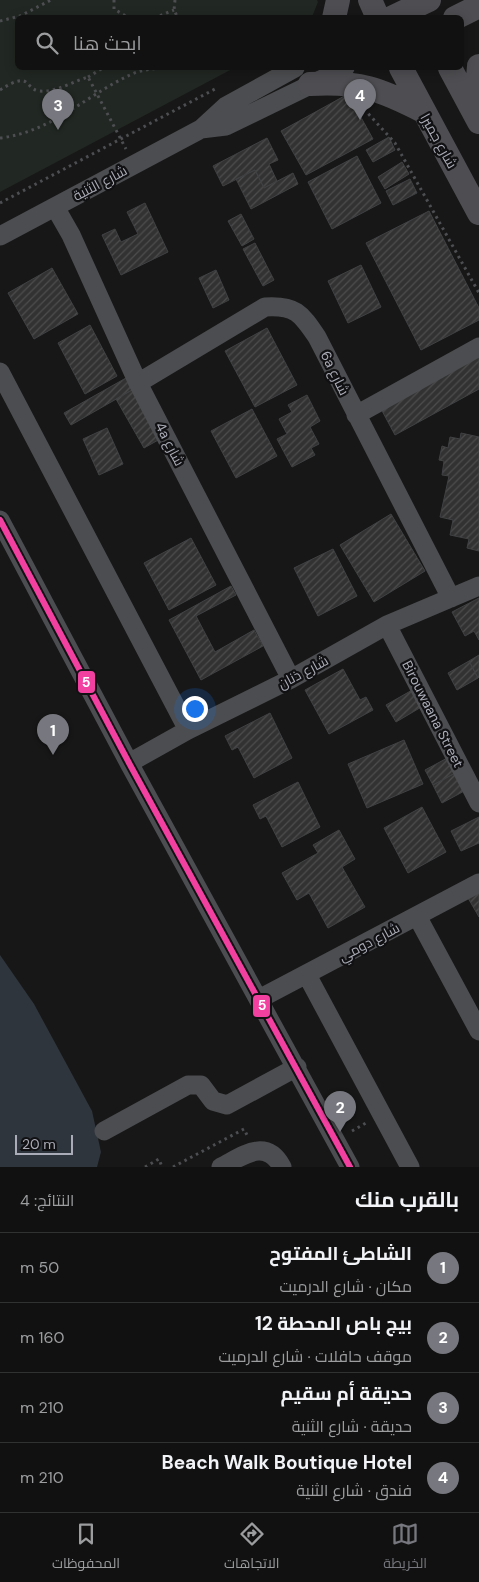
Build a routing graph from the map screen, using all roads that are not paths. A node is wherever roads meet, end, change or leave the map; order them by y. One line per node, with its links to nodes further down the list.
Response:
1 (338, 0): 5 (main road)
2 (370, 0): 6 (main road)
3 (424, 5): 7 (main road)
4 (479, 6): 8 (main road)
5 (335, 15)
6 (377, 15)
7 (399, 15)
8 (461, 15)
9 (479, 66): 15 (main road)
10 (402, 70): 14 (main road, شارع جميرا)
11 (451, 70): 15 (main road)
12 (303, 76): 13 (main road); 16 (street, شارع الثنية)
13 (353, 76): 14 (main road)
14 (423, 110): 17 (main road, شارع جميرا)
15 (477, 118)
16 (55, 206): 18 (street, شارع الثنية); 21 (street, 4a شارع)
17 (479, 213)
18 (0, 236)
19 (479, 347): 22 (street)
20 (0, 372): 28 (street)
21 (138, 383): 22 (street, 6a شارع); 27 (street, 4a شارع)
22 (356, 415): 25 (street, 6a شارع)
23 (0, 520): 29 (street)
24 (479, 586): 25 (street, شارع ذنان)
25 (451, 598): 26 (street, شارع ذنان)
26 (387, 626): 27 (street, شارع ذنان); 30 (street, Birouwaana Street)
27 (292, 679): 28 (street, شارع ذنان)
28 (188, 730): 29 (street, شارع ذنان)
29 (129, 763): 34 (street)
30 (479, 803)
31 (479, 883): 32 (street, شارع دومي)
32 (417, 916): 33 (street, شارع دومي); 35 (street)
33 (307, 976): 34 (street, شارع دومي); 41 (street)
34 (259, 999): 36 (street)
35 (479, 1031)
36 (297, 1067): 37 (street); 40 (street)
37 (104, 1131)
38 (222, 1167): 39 (street)
39 (282, 1167)
40 (350, 1167)
41 (410, 1167)

